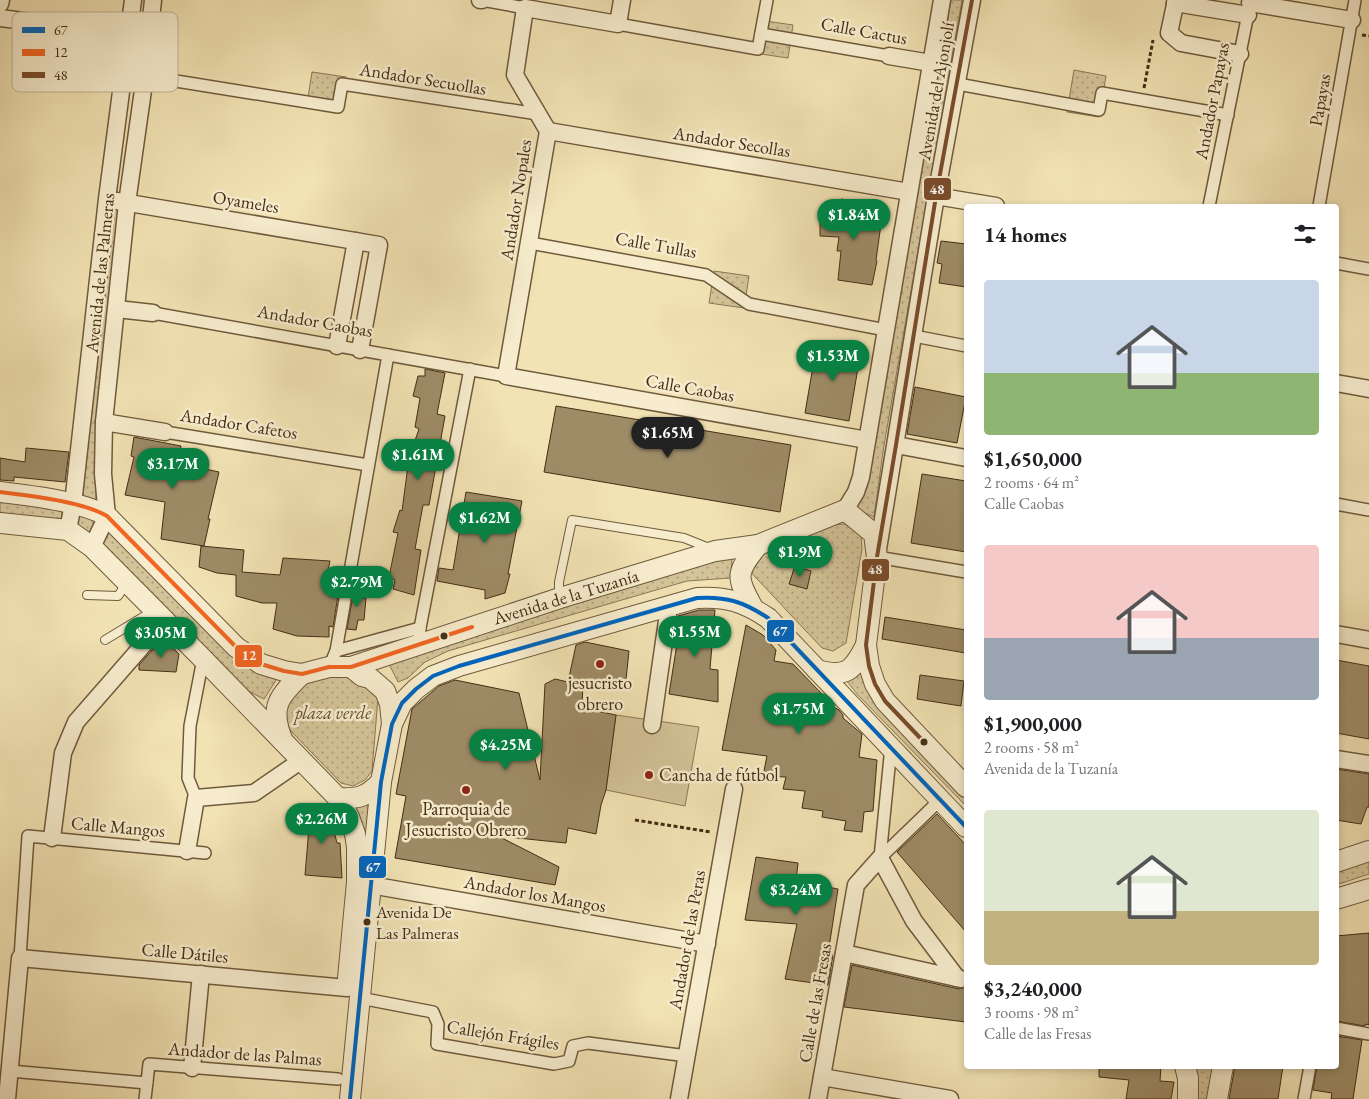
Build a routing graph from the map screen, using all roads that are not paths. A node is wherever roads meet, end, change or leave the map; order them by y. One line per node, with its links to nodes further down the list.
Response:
1 (0, 0): 9 (street)
2 (481, 0): 10 (street)
3 (622, 0): 13 (street)
4 (767, 0): 14 (street)
5 (942, 0): 17 (street, Avenida del Ajonjolí)
6 (972, 0): 19 (street, Avenida del Ajonjolí)
7 (1356, 0): 12 (street, Papayas)
8 (1175, 2): 11 (street); 15 (street)
9 (0, 4)
10 (525, 8): 13 (street); 22 (street, Andador Nopales)
11 (1249, 9): 12 (street); 15 (street, Andador Papayas)
12 (1352, 20): 31 (street, Papayas)
13 (618, 24): 14 (street)
14 (760, 34): 16 (street, Calle Cactus)
15 (1240, 54): 23 (street, Andador Papayas)
16 (889, 56): 17 (street, Calle Cactus)
17 (931, 63): 25 (street, Avenida del Ajonjolí)
18 (178, 81): 22 (street, Andador Secuollas)
19 (958, 84): 23 (street); 26 (street, Avenida del Ajonjolí)
20 (122, 92): 27 (street, Avenida de las Palmeras)
21 (143, 92): 28 (street, Avenida de las Palmeras)
22 (538, 114): 24 (street, Andador Nopales)
23 (1228, 115): 30 (street, Andador Papayas)
24 (548, 131): 25 (street, Andador Secollas); 33 (street, Andador Nopales)
25 (909, 192): 38 (street, Avenida del Ajonjolí)
26 (936, 196): 29 (street); 39 (street, Avenida del Ajonjolí)
27 (107, 200): 28 (street, Oyameles); 55 (street, Avenida de las Palmeras)
28 (127, 203): 32 (street, Oyameles); 36 (street, Avenida de las Palmeras)
29 (984, 204)
30 (1209, 204)
31 (1319, 204)
32 (356, 241): 40 (street); 42 (street, Oyameles)
33 (530, 243): 38 (street, Calle Tullas); 45 (street, Andador Nopales)
34 (1339, 264): 35 (street)
35 (1369, 269)
36 (117, 309): 37 (street, Andador Caobas); 48 (street, Avenida de las Palmeras)
37 (153, 313): 40 (street, Andador Caobas)
38 (886, 330): 39 (street); 50 (street, Avenida del Ajonjolí)
39 (914, 336): 41 (street); 51 (street, Avenida del Ajonjolí)
40 (337, 346): 42 (street, Andador Caobas)
41 (964, 346)
42 (360, 350): 43 (street, Andador Caobas)
43 (388, 355): 44 (street, Andador Caobas); 53 (street)
44 (470, 369): 45 (street, Andador Caobas); 74 (street)
45 (506, 376): 50 (street, Calle Caobas)
46 (1339, 383): 47 (street)
47 (1369, 388)
48 (104, 422): 49 (street, Andador Cafetos); 59 (street, Avenida de las Palmeras)
49 (165, 432): 53 (street, Andador Cafetos)
50 (867, 440): 57 (street, Avenida del Ajonjolí)
51 (896, 445): 52 (street); 65 (street, Avenida del Ajonjolí)
52 (964, 458)
53 (368, 464): 79 (street)
54 (0, 492): 55 (street)
55 (73, 504): 59 (street); 61 (street, Avenida de las Palmeras)
56 (1339, 505): 58 (street)
57 (845, 510): 62 (street, Avenida de la Tuzanía); 65 (street)
58 (1369, 510)
59 (107, 516): 63 (street); 82 (street, Avenida de la Tuzanía)
60 (0, 523): 61 (street)
61 (68, 530): 63 (street)
62 (758, 545): 64 (street, Avenida de la Tuzanía); 71 (street)
63 (92, 547): 67 (street)
64 (715, 551): 69 (street, Avenida de la Tuzanía); 69 (lane)
65 (876, 557): 66 (street); 77 (street)
66 (964, 572)
67 (127, 582): 68 (lane); 72 (street)
68 (87, 595)
69 (560, 598): 74 (street, Avenida de la Tuzanía)
70 (669, 607): 71 (street, Avenida de la Tuzanía); 83 (street, Avenida de la Tuzanía); 84 (street)
71 (753, 608): 81 (street, Avenida de la Tuzanía)
72 (160, 615): 75 (lane); 78 (street); 97 (street)
73 (1339, 635): 76 (street)
74 (419, 636): 79 (street); 80 (street, Avenida de la Tuzanía)
75 (105, 640)
76 (1369, 640)
77 (866, 645): 81 (street); 91 (street)
78 (204, 659): 85 (street); 93 (street)
79 (332, 659): 80 (street, Avenida de la Tuzanía); 82 (street, Avenida de la Tuzanía)
80 (351, 667): 83 (street)
81 (817, 670): 86 (street, Avenida de la Tuzanía)
82 (302, 674): 85 (street)
83 (392, 724): 90 (street, Avenida de la Tuzanía)
84 (652, 725)
85 (283, 740): 88 (street)
86 (891, 747): 95 (street, Avenida de la Tuzanía); 101 (street)
87 (1339, 759): 89 (street)
88 (302, 760): 93 (street); 94 (street)
89 (1369, 764)
90 (381, 782): 94 (street); 103 (street, Avenida de la Tuzanía)
91 (964, 785)
92 (734, 789): 106 (street, Andador de las Peras)
93 (196, 798): 98 (street)
94 (338, 798): 103 (street)
95 (940, 800): 96 (street, Avenida de la Tuzanía); 101 (street, Calle de las Fresas)
96 (964, 825)
97 (52, 838): 98 (street, Calle Mangos); 108 (street, Calle Mangos)
98 (187, 851): 100 (street, Calle Mangos)
99 (1369, 851): 102 (street)
100 (205, 853)
101 (880, 858): 107 (street, Calle de las Fresas); 110 (street)
102 (1339, 861)
103 (364, 884): 106 (street, Andador los Mangos); 111 (street)
104 (1369, 889): 105 (street)
105 (1339, 898)
106 (707, 944): 114 (street, Andador de las Peras)
107 (844, 953): 110 (street); 120 (street, Calle de las Fresas)
108 (20, 958): 109 (street, Calle Dátiles); 119 (street)
109 (201, 974): 111 (street, Calle Dátiles); 115 (street)
110 (961, 979)
111 (354, 993): 114 (street, Callejón Frágiles); 122 (street); 125 (street)
112 (1339, 1029): 113 (street)
113 (1369, 1034)
114 (687, 1056): 126 (street, Andador de las Peras)
115 (192, 1068): 121 (street, Andador de las Palmas); 122 (street, Andador de las Palmas)
116 (1186, 1069): 129 (street)
117 (1222, 1069): 130 (street)
118 (1309, 1069): 131 (street)
119 (10, 1071): 121 (street); 123 (street)
120 (822, 1076): 127 (street, Calle de las Fresas); 128 (street)
121 (147, 1082): 124 (street)
122 (338, 1089)
123 (7, 1099)
124 (145, 1099)
125 (350, 1099)
126 (679, 1099)
127 (818, 1099)
128 (950, 1099)
129 (1188, 1099)
130 (1217, 1099)
131 (1304, 1099)

